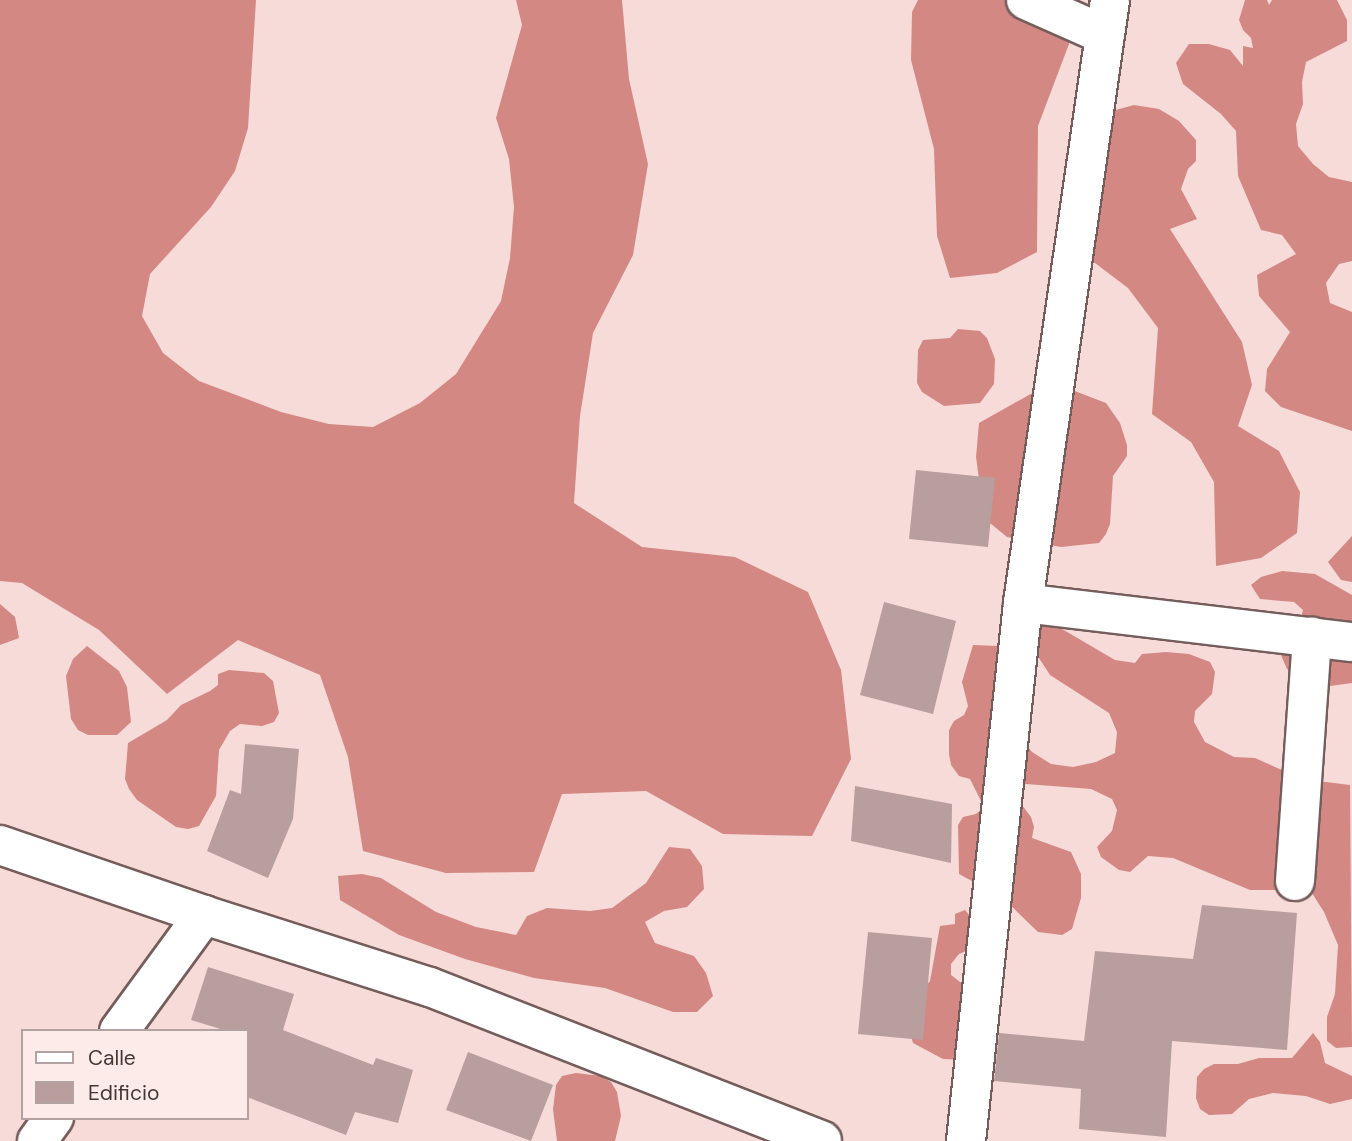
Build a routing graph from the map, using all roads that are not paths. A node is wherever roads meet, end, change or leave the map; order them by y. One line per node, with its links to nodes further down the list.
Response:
1 (1026, 0): 2 (street)
2 (1107, 18): 3 (street)
3 (1023, 603): 4 (street); 13 (street)
4 (1312, 637): 5 (street); 7 (street)
5 (1352, 642)
6 (0, 845): 8 (street)
7 (1295, 881)
8 (204, 915): 9 (street); 12 (street)
9 (120, 1029)
10 (53, 1120): 11 (street)
11 (37, 1141)
12 (822, 1141)
13 (966, 1141)

